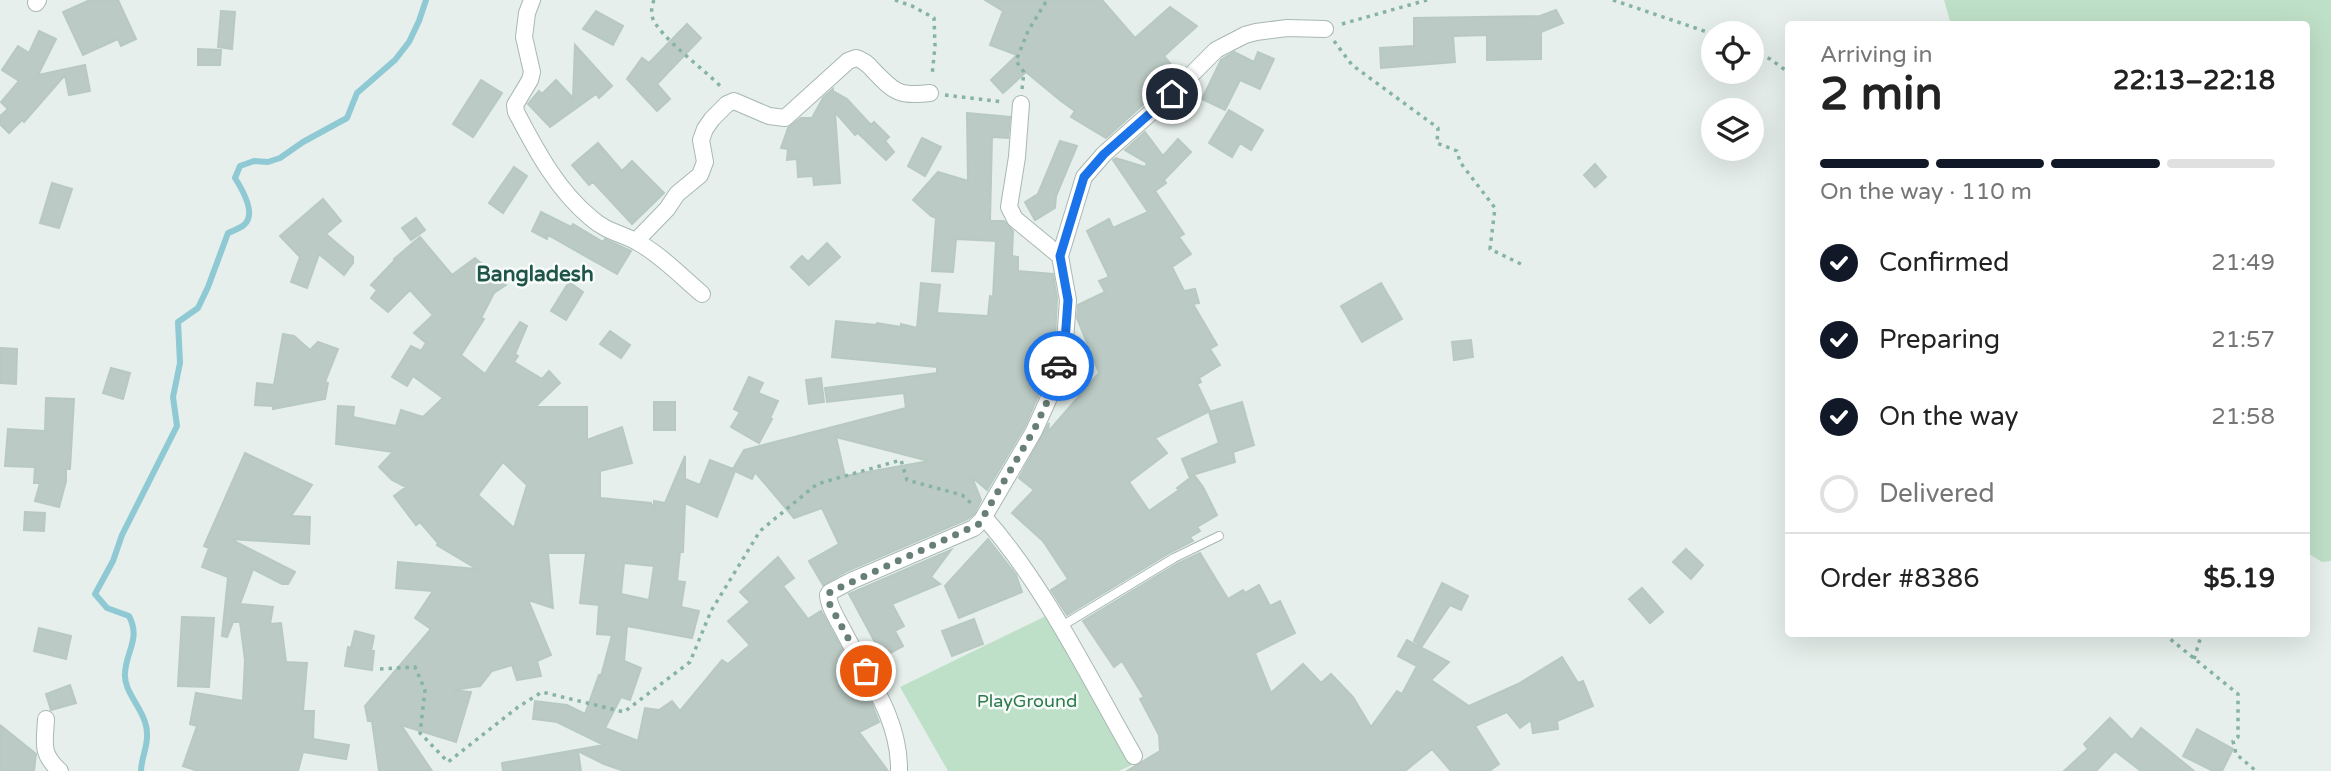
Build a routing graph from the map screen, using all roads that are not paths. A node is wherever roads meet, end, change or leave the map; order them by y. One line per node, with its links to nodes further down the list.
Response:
1 (532, 0): 5 (street)
2 (1325, 29): 6 (street)
3 (930, 93): 5 (street)
4 (1021, 104): 6 (street)
5 (636, 241): 7 (street)
6 (1060, 256): 8 (street)
7 (702, 294)
8 (984, 517): 10 (street); 14 (street)
9 (1219, 536): 10 (lane)
10 (1060, 627): 12 (street)
11 (47, 719): 13 (street)
12 (1134, 756)
13 (60, 771)
14 (899, 771)

